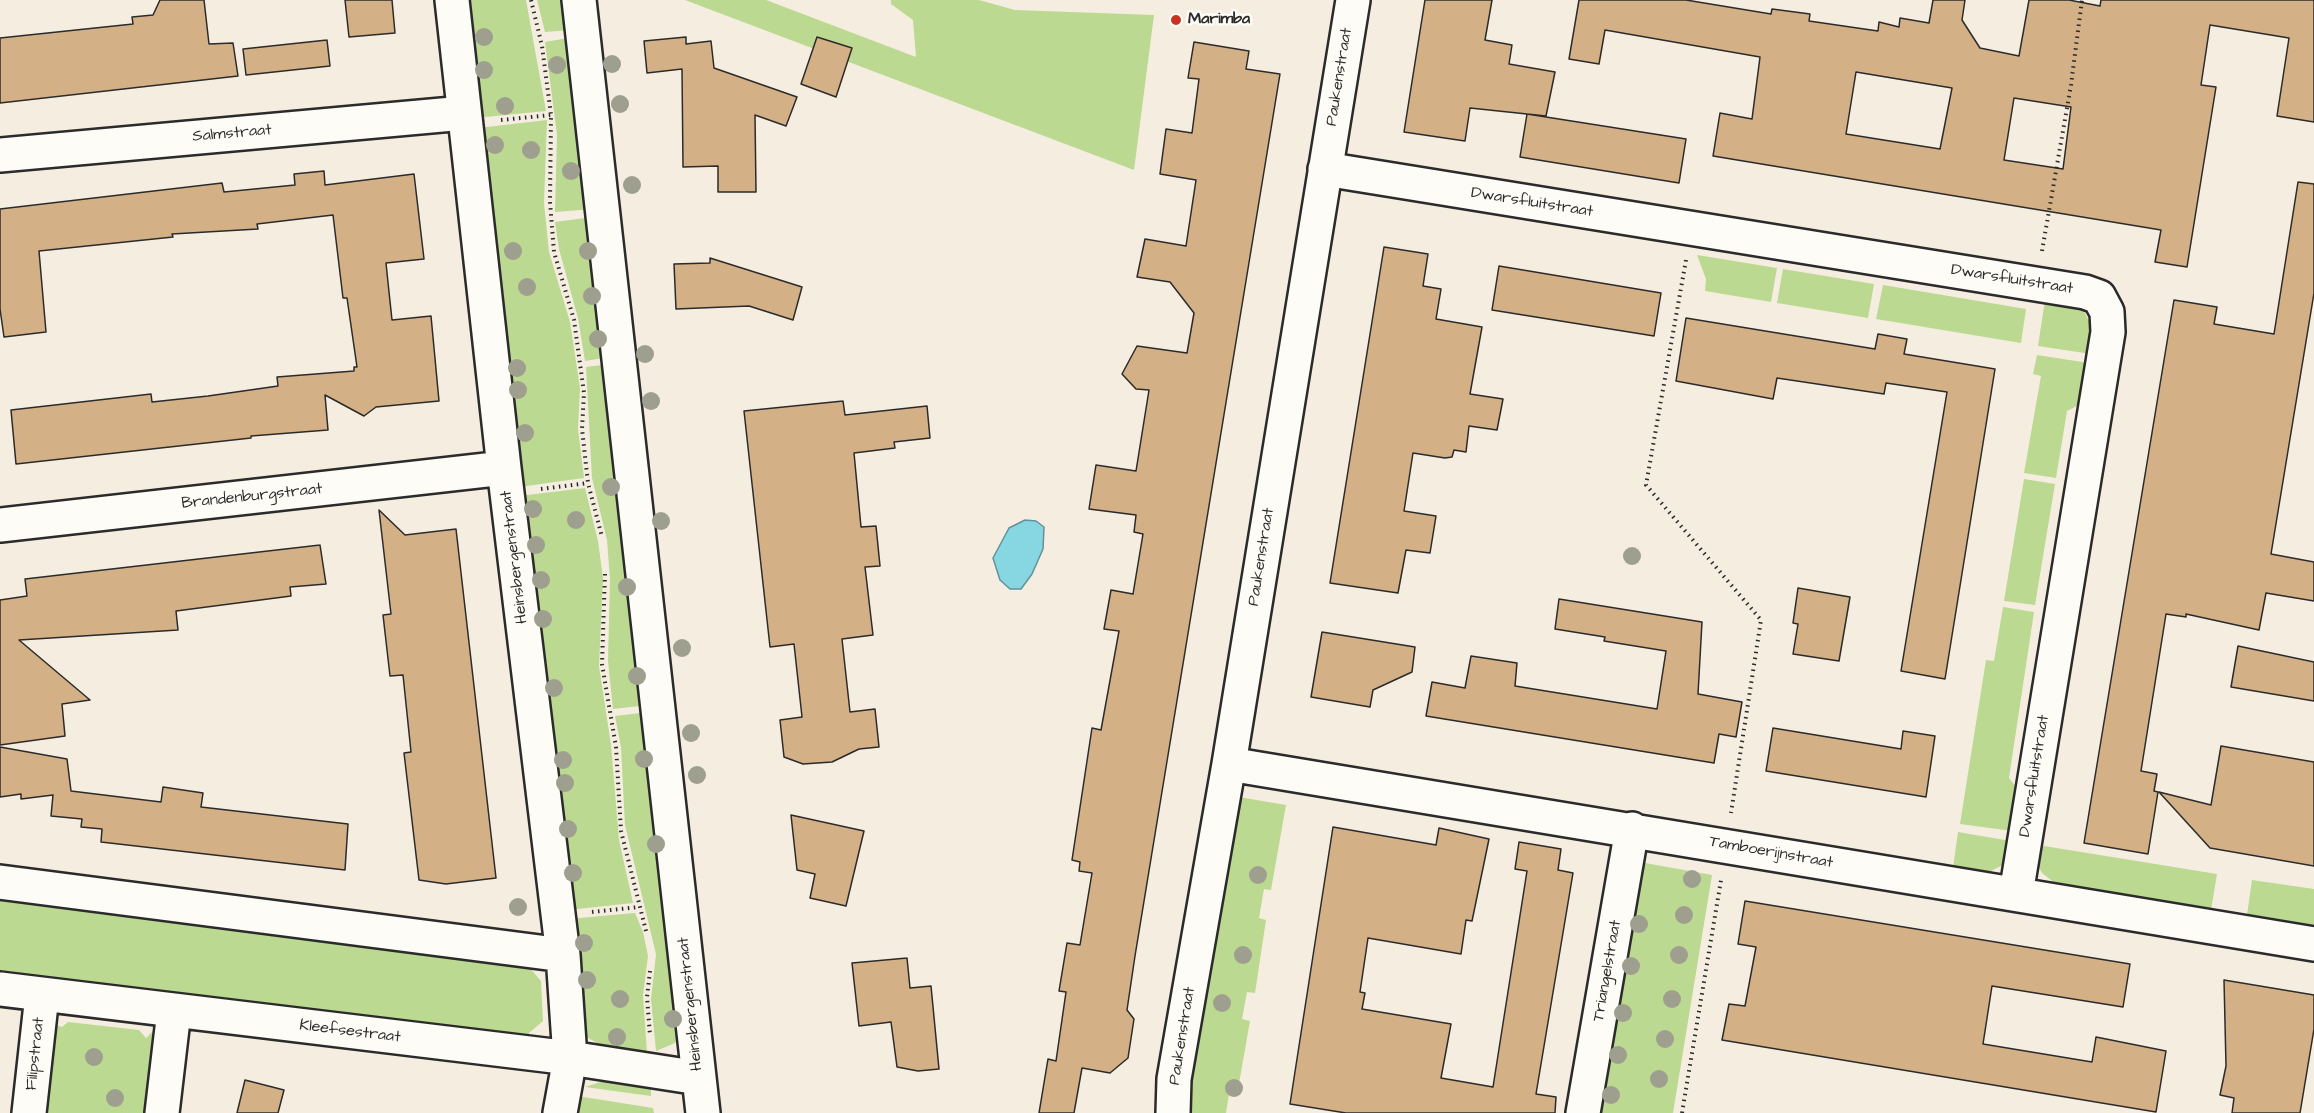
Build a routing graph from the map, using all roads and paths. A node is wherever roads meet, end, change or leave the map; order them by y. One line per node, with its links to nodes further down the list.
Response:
1 (452, 0): 7 (street, Heinsbergenstraat)
2 (531, 0): 6 (path)
3 (579, 0): 33 (street, Heinsbergenstraat)
4 (1353, 0): 9 (street, Paukenstraat)
5 (2082, 0): 11 (path)
6 (551, 115): 7 (path); 13 (path)
7 (465, 119): 8 (street, Salmstraat); 12 (street, Heinsbergenstraat)
8 (0, 155)
9 (1325, 169): 10 (street, Dwarsfluitstraat); 17 (street, Paukenstraat)
10 (1692, 228): 11 (street, Dwarsfluitstraat); 19 (path)
11 (2036, 284): 21 (street, Dwarsfluitstraat)
12 (506, 480): 13 (path); 14 (street, Brandenburgstraat); 23 (street, Heinsbergenstraat)
13 (588, 483): 15 (path)
14 (0, 525)
15 (603, 540)
16 (605, 569): 22 (path)
17 (1229, 764): 18 (street, Tamboerijnstraat); 38 (street, Paukenstraat)
18 (1632, 830): 19 (street, Tamboerijnstraat); 39 (street, Triangelstraat)
19 (1726, 846): 21 (street, Tamboerijnstraat); 40 (path)
20 (0, 882): 26 (street)
21 (2016, 894): 25 (street, Tamboerijnstraat)
22 (639, 907): 23 (path); 24 (path)
23 (558, 915): 26 (street, Heinsbergenstraat)
24 (649, 942)
25 (2314, 944)
26 (562, 955): 31 (street, Heinsbergenstraat)
27 (651, 964): 32 (path)
28 (0, 989): 29 (street, Kleefsestraat)
29 (42, 995): 30 (street, Kleefsestraat); 34 (street, Filipstraat)
30 (174, 1011): 31 (street, Kleefsestraat); 35 (street)
31 (570, 1058): 32 (street, Kleefsestraat); 36 (street, Heinsbergenstraat)
32 (654, 1071): 33 (street, Kleefsestraat)
33 (699, 1078): 37 (street, Heinsbergenstraat)
34 (29, 1113)
35 (162, 1113)
36 (560, 1113)
37 (703, 1113)
38 (1173, 1113)
39 (1583, 1113)
40 (1682, 1113)

